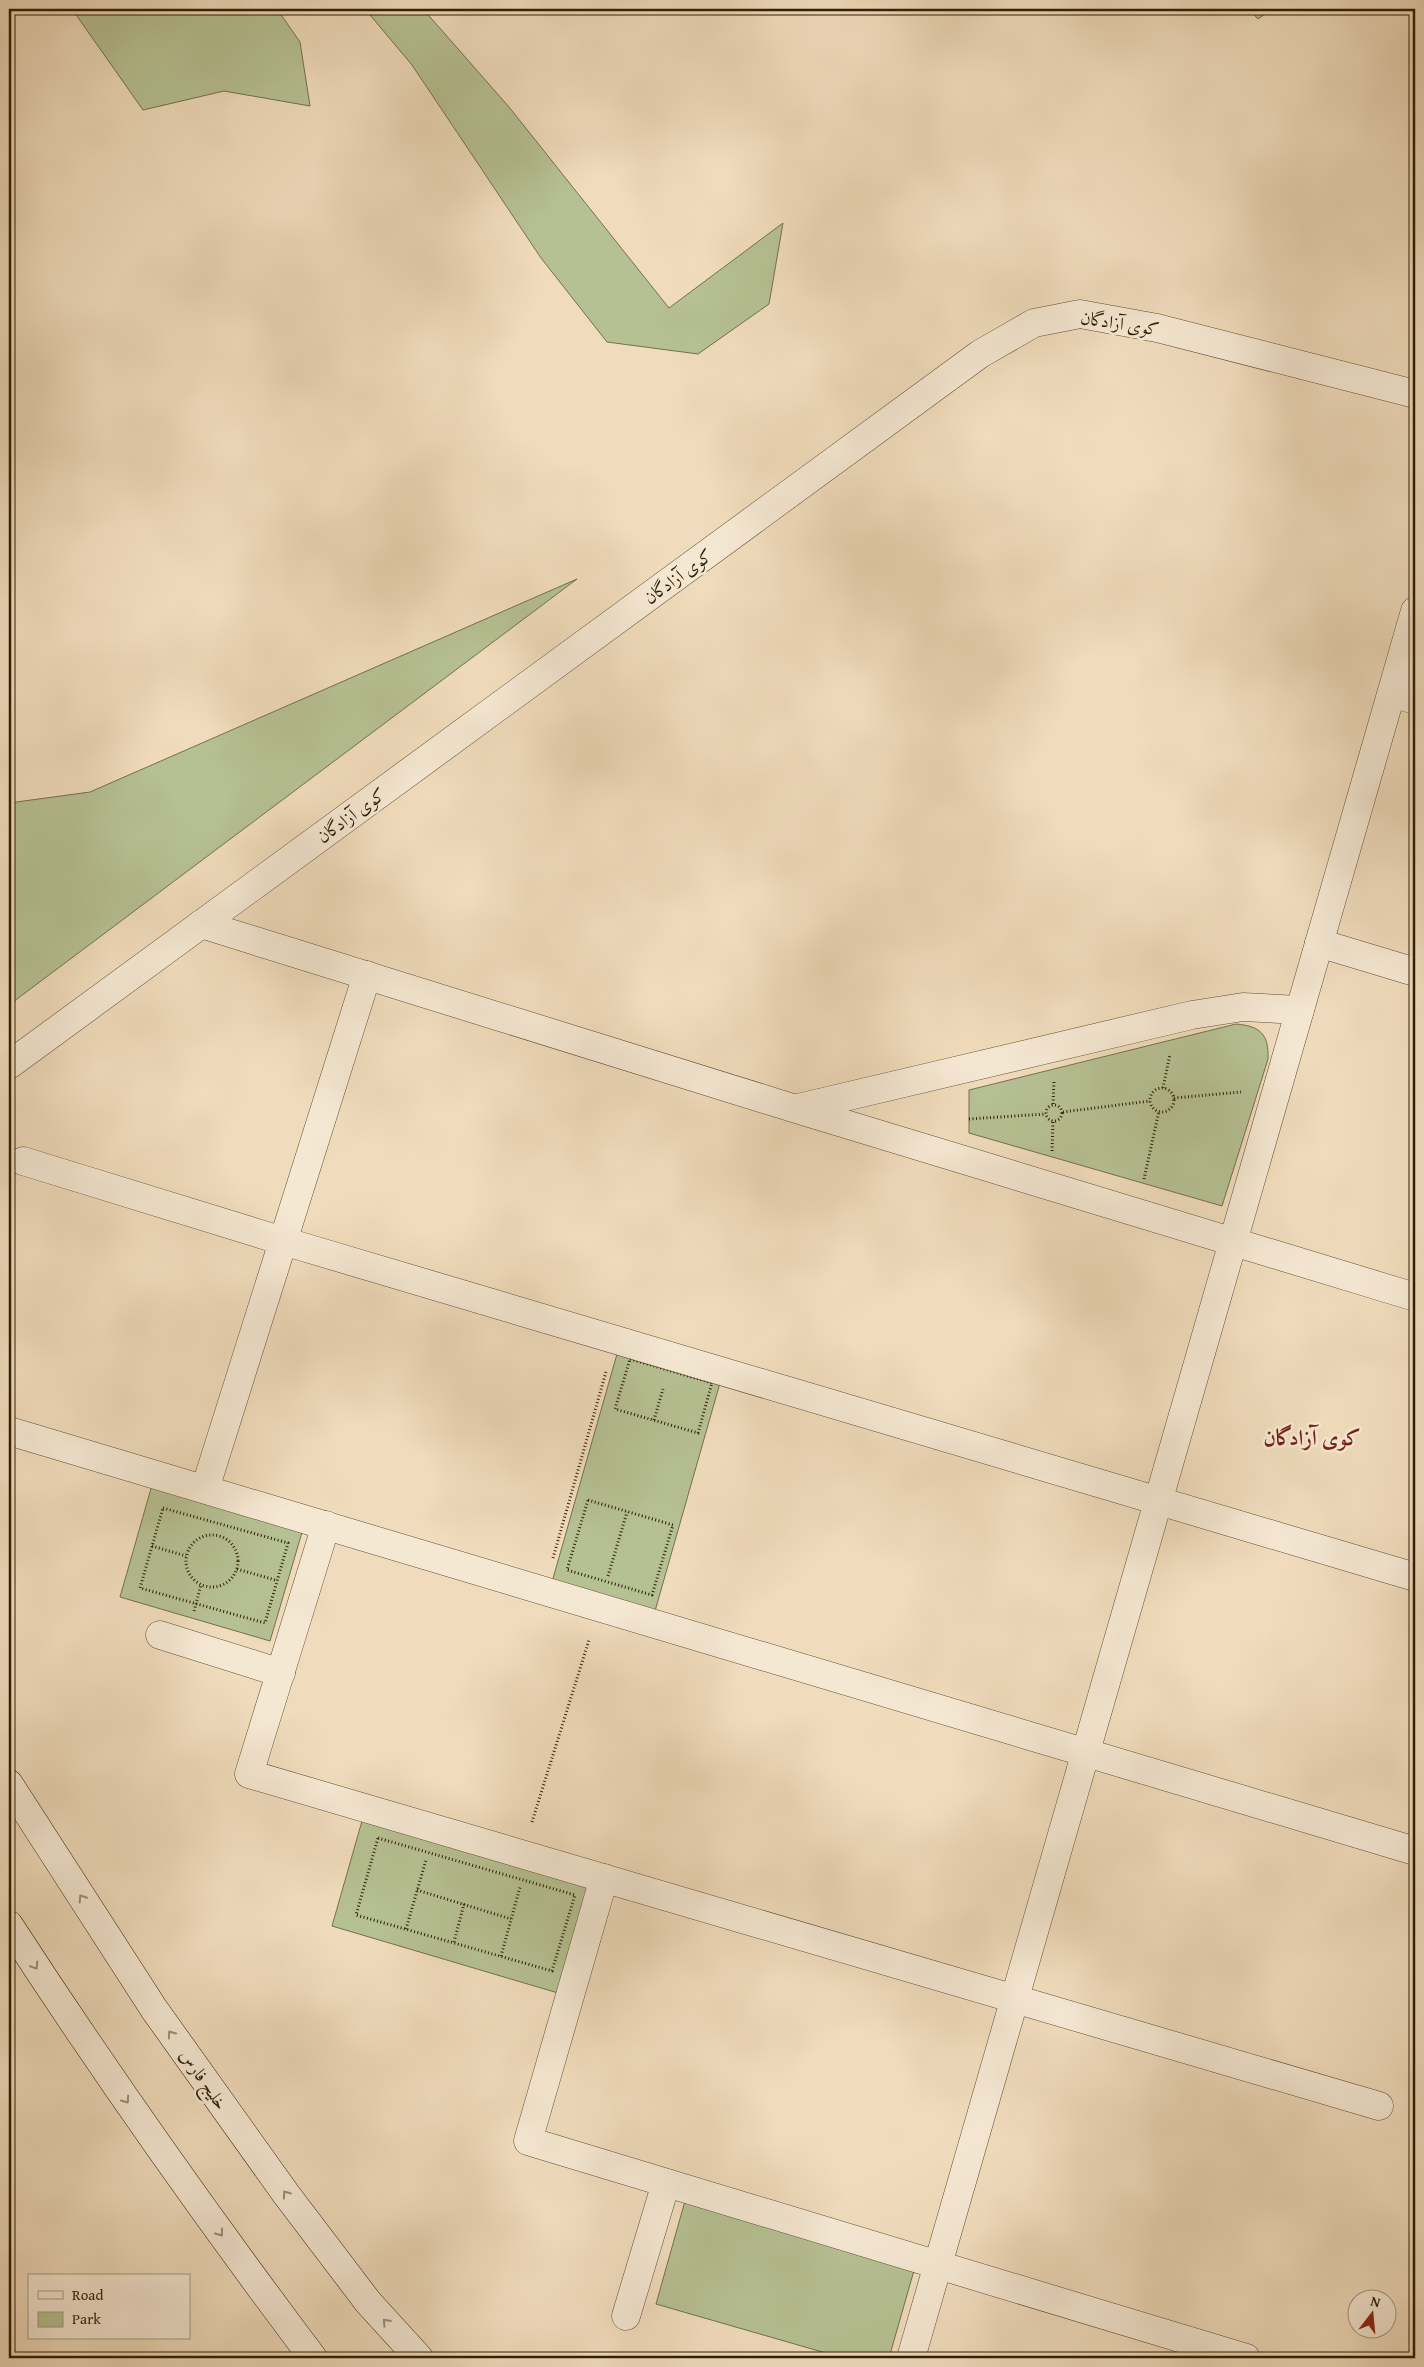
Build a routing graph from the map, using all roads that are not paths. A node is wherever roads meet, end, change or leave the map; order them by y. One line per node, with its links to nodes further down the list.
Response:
1 (1415, 394): 4 (street, کوی آزادگان)
2 (1415, 611): 3 (street)
3 (1403, 696): 5 (street)
4 (201, 924): 7 (street); 9 (street, کوی آزادگان)
5 (1319, 943): 6 (street); 8 (street)
6 (1415, 972)
7 (367, 975): 10 (street); 12 (street)
8 (1300, 1010): 10 (street); 13 (street)
9 (9, 1065)
10 (796, 1109): 13 (street)
11 (23, 1161): 12 (street)
12 (283, 1241): 16 (street); 17 (street)
13 (1233, 1242): 14 (street); 17 (street)
14 (1415, 1298)
15 (9, 1431): 16 (street)
16 (204, 1489): 18 (street)
17 (1158, 1502): 19 (street); 22 (street)
18 (326, 1526): 21 (street); 22 (street)
19 (1415, 1577)
20 (160, 1634): 21 (street)
21 (281, 1673): 25 (street)
22 (1086, 1752): 24 (street); 27 (street)
23 (9, 1784): 33 (street, خلیج فارس, one-way to 23)
24 (1415, 1851)
25 (604, 1878): 27 (street); 29 (street)
26 (9, 1925): 32 (street, one-way to 32)
27 (1015, 1999): 28 (street); 30 (street)
28 (1379, 2106)
29 (666, 2183): 30 (street); 31 (street)
30 (938, 2265): 34 (street); 35 (street)
31 (626, 2316)
32 (314, 2358)
33 (419, 2358)
34 (911, 2358)
35 (1246, 2358)

